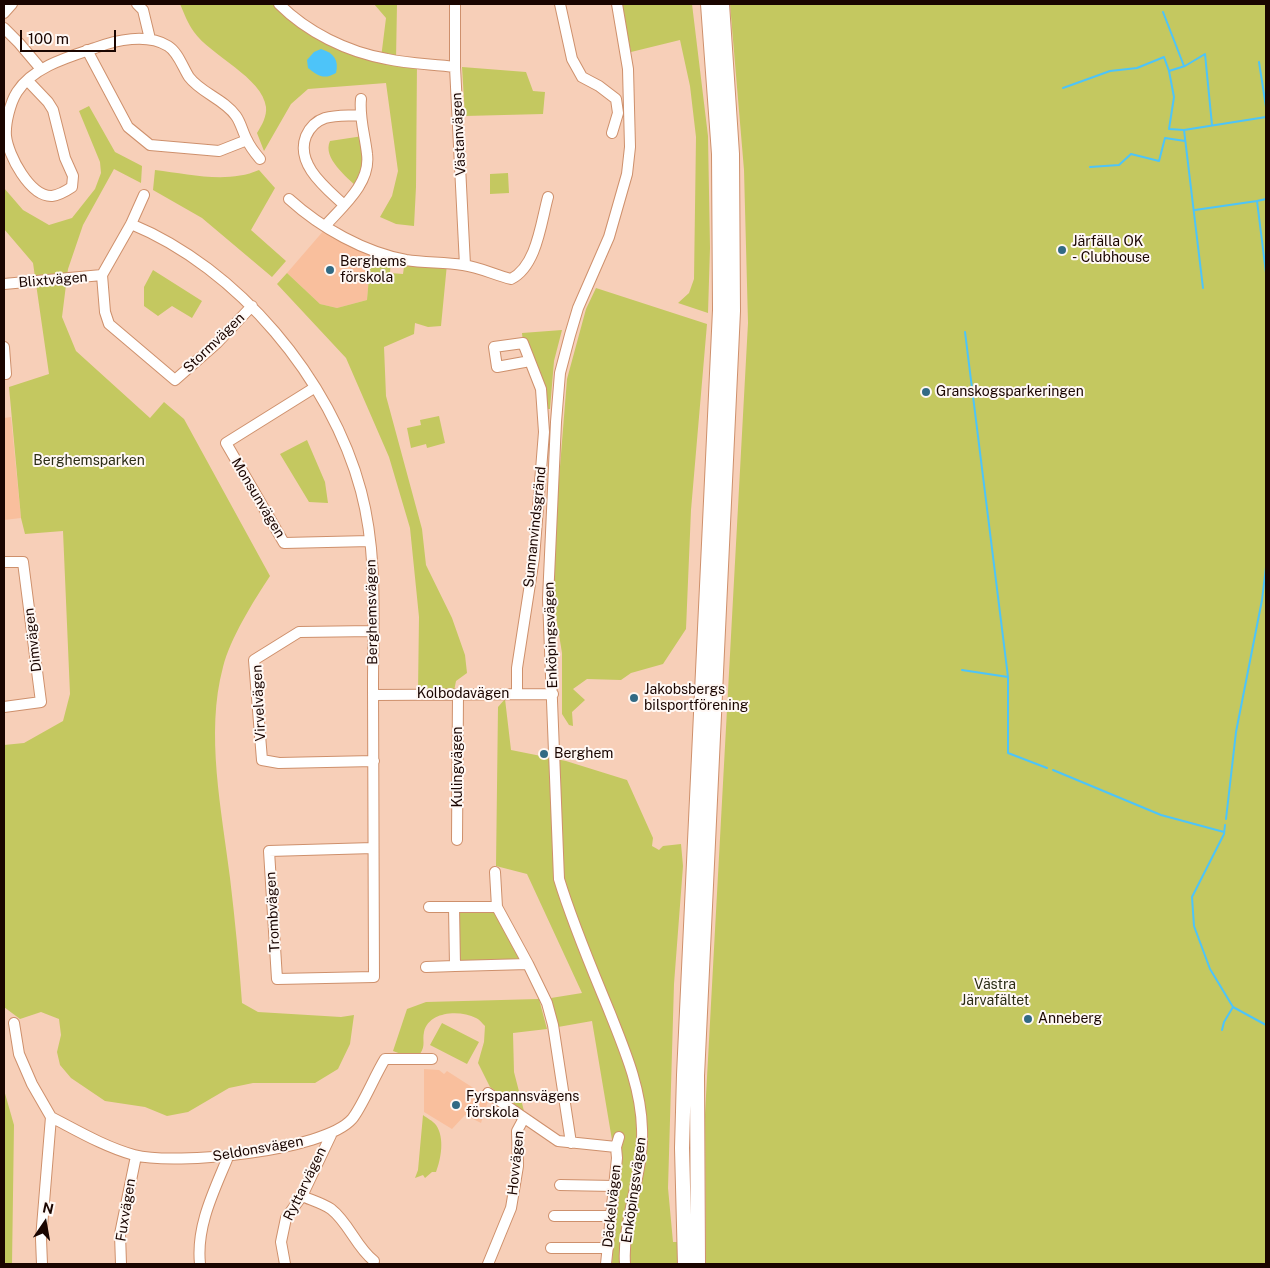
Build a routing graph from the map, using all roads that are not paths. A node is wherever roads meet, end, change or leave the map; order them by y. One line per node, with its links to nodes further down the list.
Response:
1 (12, 4): 9 (street)
2 (137, 4): 11 (street)
3 (279, 4): 13 (street)
4 (455, 4): 13 (street, Västanvägen)
5 (560, 4): 18 (street)
6 (617, 4): 40 (street, Enköpingsvägen)
7 (708, 4): 78 (highway)
8 (722, 4): 79 (highway)
9 (4, 13)
10 (4, 28): 14 (street)
11 (150, 39): 12 (street); 19 (street)
12 (87, 50): 14 (street); 19 (street)
13 (455, 67): 27 (street, Västanvägen)
14 (41, 69): 15 (street)
15 (28, 81): 15 (street)
16 (360, 99): 17 (street)
17 (360, 115): 24 (street); 24 (street)
18 (612, 133)
19 (247, 140): 20 (street)
20 (260, 159)
21 (144, 195): 25 (street)
22 (548, 197): 27 (street)
23 (289, 199): 26 (street)
24 (343, 204): 26 (street)
25 (131, 224): 28 (street); 30 (street, Berghemsvägen)
26 (325, 226): 27 (street)
27 (465, 265)
28 (102, 275): 29 (street, Blixtvägen); 30 (street, Stormvägen)
29 (4, 284)
30 (252, 306): 34 (street, Berghemsvägen)
31 (4, 347): 33 (street)
32 (530, 361): 39 (street, Sunnanvindsgränd)
33 (4, 374)
34 (314, 388): 35 (street, Berghemsvägen); 35 (street, Monsunvägen)
35 (370, 542): 37 (street, Berghemsvägen)
36 (4, 562): 42 (street, Dimvägen)
37 (373, 631): 41 (street, Berghemsvägen); 43 (street, Virvelvägen)
38 (458, 694): 39 (street, Kolbodavägen); 41 (street, Kolbodavägen); 44 (street, Kulingvägen)
39 (517, 694): 40 (street, Kolbodavägen)
40 (553, 694): 77 (street, Enköpingsvägen)
41 (373, 695): 43 (street, Berghemsvägen)
42 (4, 707)
43 (374, 761): 45 (street, Berghemsvägen)
44 (457, 840)
45 (373, 848): 53 (street, Berghemsvägen); 53 (street, Trombvägen)
46 (495, 872): 49 (street)
47 (429, 906): 48 (street)
48 (454, 907): 49 (street); 51 (street)
49 (497, 907): 50 (street)
50 (528, 964): 51 (street); 60 (street)
51 (455, 966): 52 (street)
52 (426, 967)
53 (374, 977)
54 (14, 1023): 57 (street)
55 (432, 1059): 59 (street, Seldonsvägen)
56 (488, 1093): 58 (street)
57 (51, 1117): 61 (street, Seldonsvägen); 71 (street)
58 (524, 1118): 60 (street); 75 (street, Hovvägen)
59 (331, 1135): 62 (street, Seldonsvägen); 65 (street, Ryttarvägen)
60 (571, 1143): 64 (street, Däckelvägen)
61 (136, 1156): 62 (street, Seldonsvägen); 72 (street, Fuxvägen)
62 (228, 1157): 73 (street)
63 (560, 1185): 64 (street)
64 (614, 1186): 67 (street, Däckelvägen)
65 (302, 1196): 70 (street); 74 (street, Ryttarvägen)
66 (554, 1216): 67 (street)
67 (611, 1216): 69 (street, Däckelvägen)
68 (551, 1248): 69 (street)
69 (608, 1248): 76 (street, Däckelvägen)
70 (374, 1261)
71 (42, 1264)
72 (121, 1264)
73 (200, 1264)
74 (285, 1264)
75 (488, 1264)
76 (606, 1264)
77 (625, 1264)
78 (685, 1264)
79 (698, 1264)

